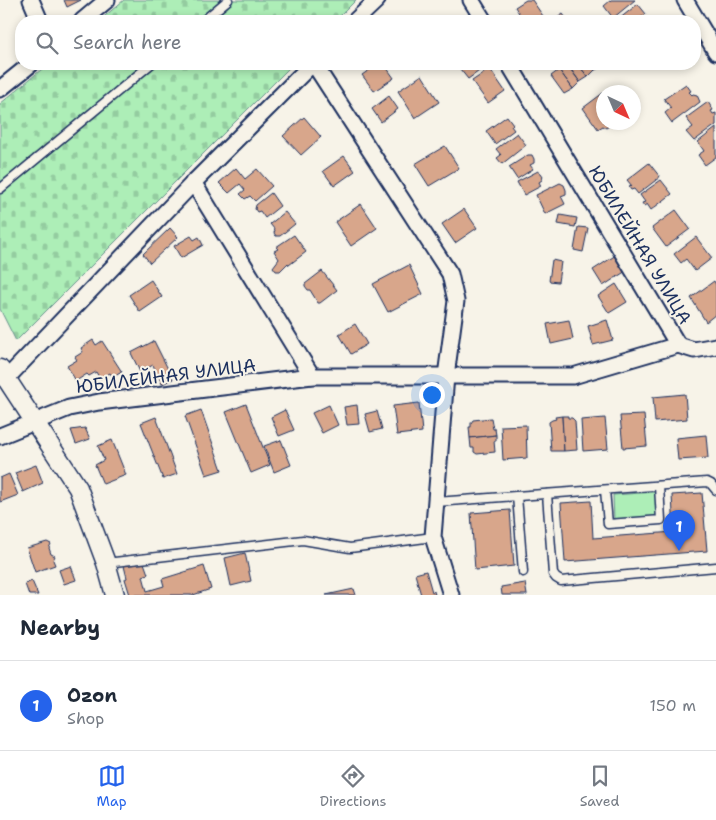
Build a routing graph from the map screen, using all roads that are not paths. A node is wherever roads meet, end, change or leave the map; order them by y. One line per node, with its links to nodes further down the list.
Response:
1 (31, 0): 7 (street)
2 (107, 0): 8 (street)
3 (228, 0): 9 (lane)
4 (376, 0): 10 (street)
5 (471, 0): 11 (street)
6 (685, 0): 12 (street)
7 (37, 15)
8 (89, 15)
9 (209, 15)
10 (361, 15)
11 (480, 15)
12 (694, 15)
13 (701, 27): 14 (street)
14 (716, 52)
15 (24, 70): 20 (street)
16 (144, 70): 22 (lane)
17 (307, 70): 21 (street)
18 (317, 70): 27 (street)
19 (513, 70): 23 (street, ЮБИЛЕЙНАЯ УЛИЦА)
20 (0, 89)
21 (193, 182): 25 (street); 26 (street)
22 (0, 189)
23 (678, 345): 24 (street); 27 (street, ЮБИЛЕЙНАЯ УЛИЦА)
24 (716, 346)
25 (3, 374): 28 (street)
26 (312, 376): 27 (street, ЮБИЛЕЙНАЯ УЛИЦА); 28 (street, ЮБИЛЕЙНАЯ УЛИЦА)
27 (446, 376): 35 (street)
28 (35, 422): 29 (street, ЮБИЛЕЙНАЯ УЛИЦА); 37 (street)
29 (0, 436)
30 (658, 486): 31 (lane); 31 (lane); 32 (lane)
31 (605, 490): 33 (lane)
32 (716, 490)
33 (547, 494): 34 (lane); 38 (lane)
34 (517, 496): 35 (lane); 39 (lane)
35 (436, 502): 36 (street)
36 (433, 537): 37 (lane); 41 (street)
37 (106, 563): 40 (street)
38 (716, 567)
39 (523, 572)
40 (115, 595)
41 (451, 595)

